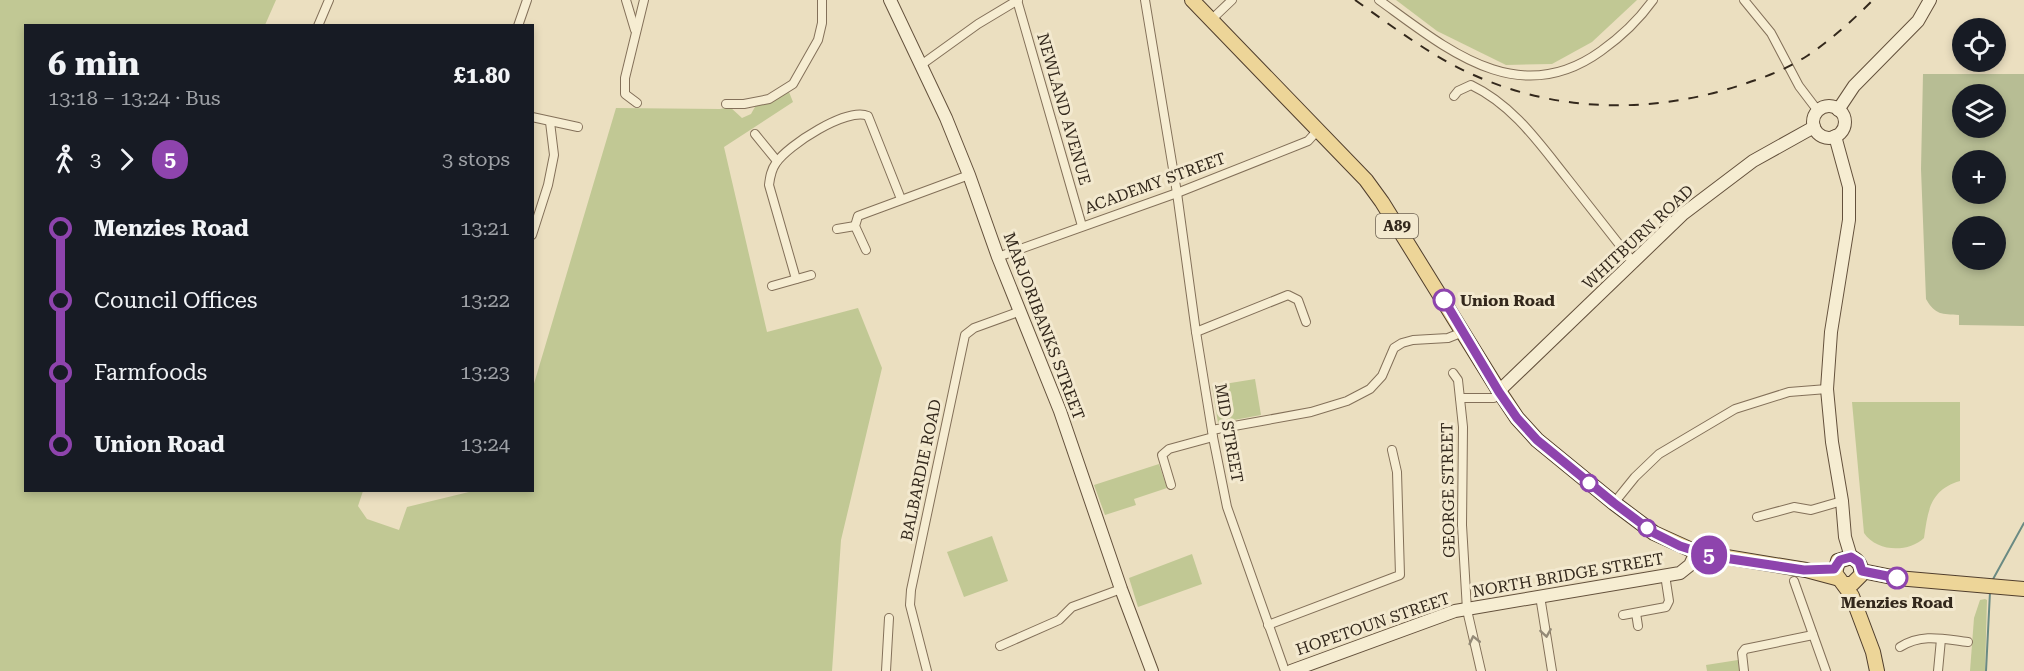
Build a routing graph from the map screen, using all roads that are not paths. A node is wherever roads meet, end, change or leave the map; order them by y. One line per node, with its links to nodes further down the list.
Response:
1 (329, 0): 16 (street)
2 (527, 0): 17 (street)
3 (626, 0): 18 (street)
4 (644, 0): 18 (street)
5 (822, 0): 22 (street)
6 (890, 0): 19 (main road, MARJORIBANKS STREET)
7 (1018, 0): 19 (street); 37 (street, NEWLAND AVENUE)
8 (1144, 0): 34 (street, MID STREET)
9 (1192, 0): 15 (main road, A89)
10 (1232, 0): 15 (street)
11 (1379, 0): 12 (street)
12 (1653, 0)
13 (1744, 0): 24 (street)
14 (1930, 0): 23 (main road)
15 (1211, 20): 29 (main road, A89)
16 (319, 24)
17 (520, 24)
18 (635, 30): 21 (street)
19 (921, 65): 33 (main road, MARJORIBANKS STREET)
20 (1454, 96): 42 (street)
21 (637, 103)
22 (726, 104)
23 (1838, 110): 24 (main road); 31 (main road)
24 (1818, 111): 28 (main road)
25 (534, 118): 26 (street)
26 (550, 122): 27 (street); 38 (street)
27 (578, 127)
28 (1814, 127): 31 (main road); 42 (main road, WHITBURN ROAD)
29 (1317, 131): 34 (street, ACADEMY STREET); 49 (main road, A89)
30 (755, 134): 32 (street)
31 (1836, 136): 51 (main road)
32 (777, 161): 35 (street); 44 (street)
33 (969, 175): 35 (street); 41 (main road, MARJORIBANKS STREET)
34 (1177, 193): 37 (street, ACADEMY STREET); 48 (street, MID STREET)
35 (901, 199): 36 (street)
36 (855, 226): 39 (street); 40 (street)
37 (1082, 226): 41 (street, ACADEMY STREET)
38 (534, 229)
39 (837, 229)
40 (866, 250)
41 (998, 257): 46 (main road, MARJORIBANKS STREET)
42 (1633, 262): 52 (main road, WHITBURN ROAD)
43 (811, 275): 44 (street)
44 (796, 279): 45 (street)
45 (772, 286)
46 (1021, 311): 64 (main road, MARJORIBANKS STREET); 79 (street, BALBARDIE ROAD)
47 (1303, 319): 48 (street)
48 (1196, 332): 54 (street, MID STREET)
49 (1463, 332): 52 (main road, A89); 54 (street)
50 (1453, 373): 53 (street, GEORGE STREET)
51 (1827, 389): 57 (main road); 58 (street)
52 (1499, 392): 53 (street); 58 (main road, A89)
53 (1460, 398): 67 (street, GEORGE STREET)
54 (1212, 433): 56 (street); 71 (street, MID STREET)
55 (1392, 450): 71 (street)
56 (1171, 485)
57 (1842, 501): 59 (street); 61 (main road)
58 (1614, 503): 60 (main road, A89)
59 (1757, 517)
60 (1696, 552): 61 (main road, A89); 62 (main road, NORTH BRIDGE STREET)
61 (1848, 572): 65 (main road, A89); 87 (main road)
62 (1665, 575): 66 (main road, NORTH BRIDGE STREET); 68 (street)
63 (1794, 581): 73 (street)
64 (1121, 589): 76 (street); 80 (main road, MARJORIBANKS STREET)
65 (2024, 589)
66 (1540, 596): 67 (main road, NORTH BRIDGE STREET); 84 (street, one-way to 84)
67 (1467, 610): 82 (main road, HOPETOUN STREET); 83 (street, GEORGE STREET, one-way to 67)
68 (1636, 614): 69 (street); 72 (street)
69 (1623, 615)
70 (889, 618): 78 (street)
71 (1268, 625): 81 (street, MID STREET)
72 (1638, 626)
73 (1813, 635): 85 (street); 86 (street)
74 (1941, 639): 75 (street); 77 (street); 88 (street)
75 (1968, 642)
76 (1000, 646)
77 (1900, 647)
78 (886, 671)
79 (927, 671)
80 (1152, 671)
81 (1285, 671)
82 (1290, 671)
83 (1481, 671)
84 (1552, 671)
85 (1744, 671)
86 (1826, 671)
87 (1878, 671)
88 (1938, 671)

